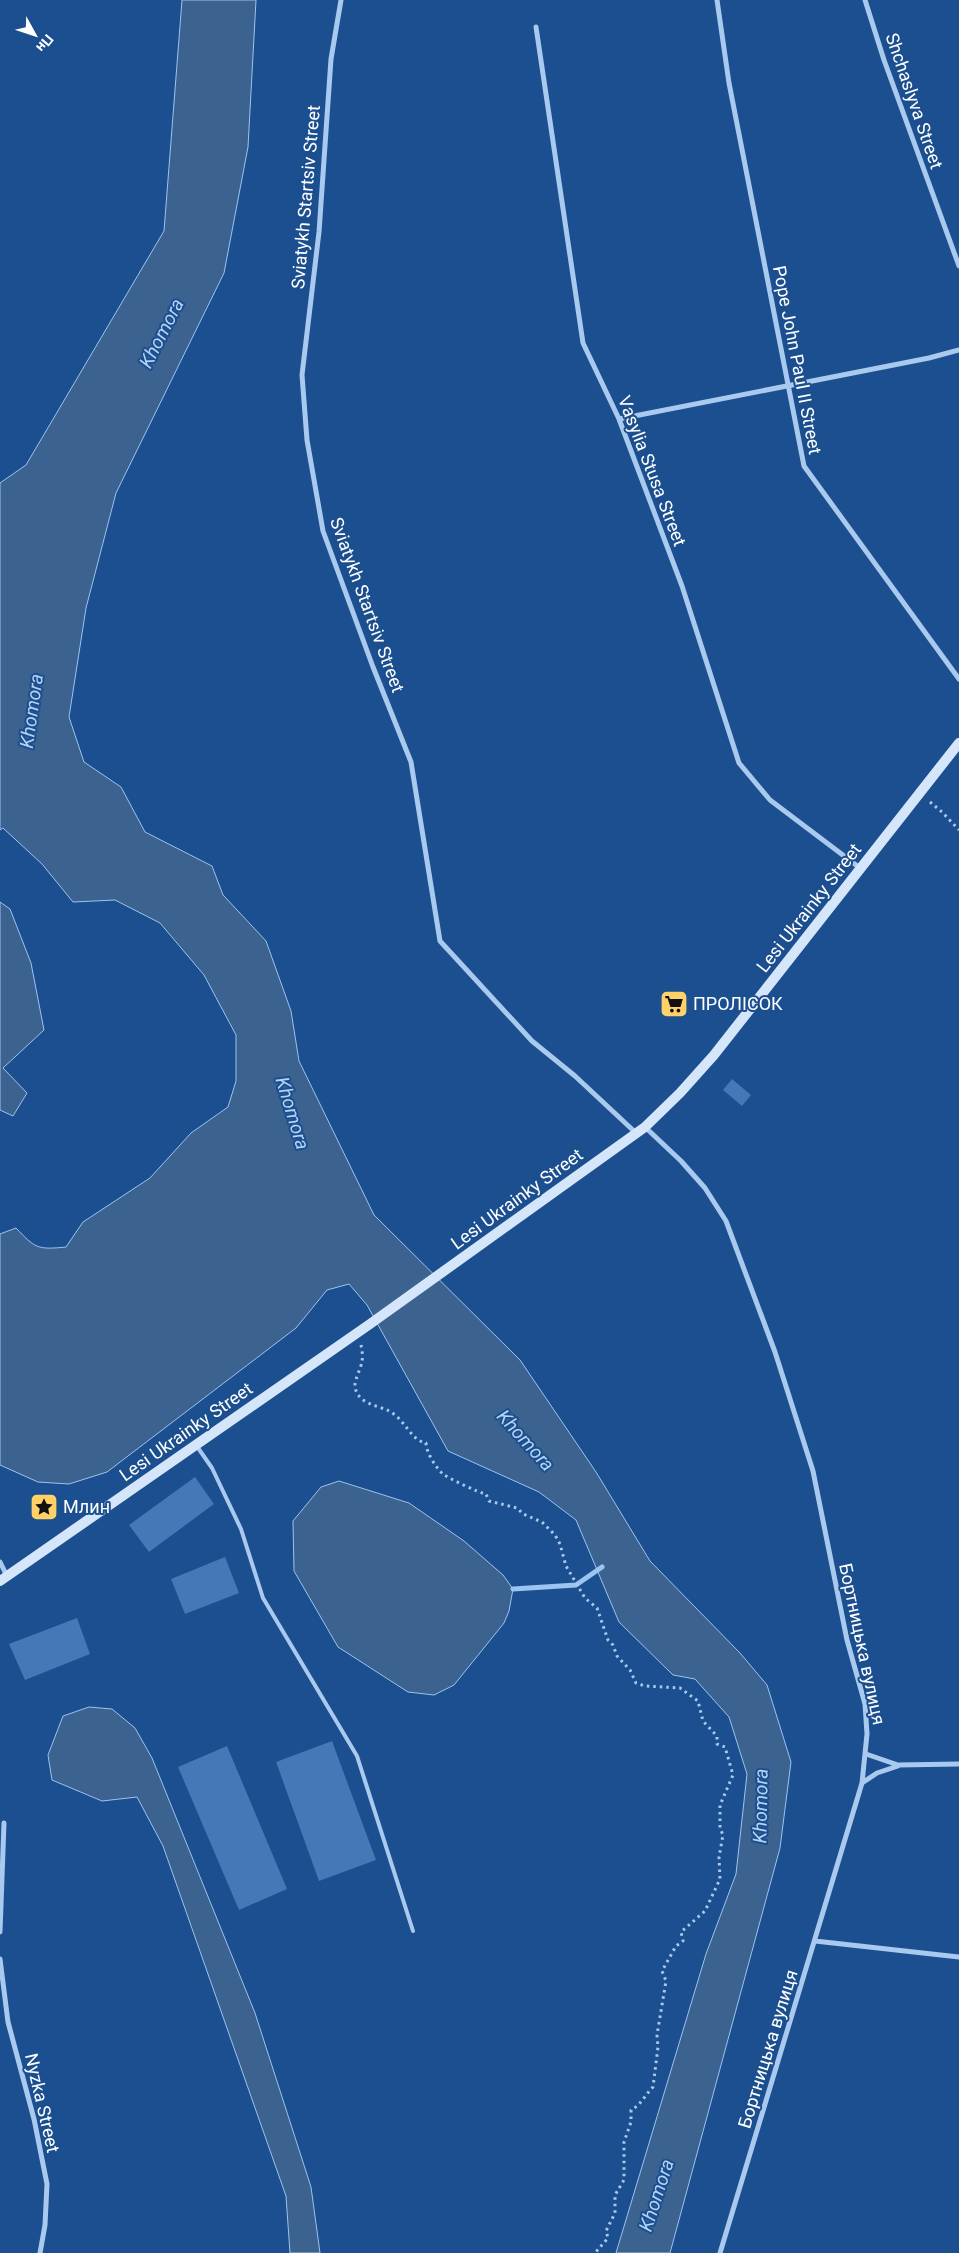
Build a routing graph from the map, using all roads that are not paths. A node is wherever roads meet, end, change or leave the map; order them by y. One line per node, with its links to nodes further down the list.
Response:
1 (340, 0): 12 (street, Sviatykh Startsiv Street)
2 (717, 0): 7 (street, Pope John Paul II Street)
3 (865, 0): 5 (street, Shchaslyva Street)
4 (536, 27): 8 (street, Vasylia Stusa Street)
5 (959, 266)
6 (959, 350): 7 (street)
7 (788, 386): 8 (street); 9 (street, Pope John Paul II Street)
8 (619, 419): 11 (street, Vasylia Stusa Street)
9 (959, 679)
10 (959, 743): 11 (main road, Lesi Ukrainky Street)
11 (860, 868): 12 (main road, Lesi Ukrainky Street)
12 (641, 1130): 13 (main road, Lesi Ukrainky Street); 16 (street, Бортницька вулиця)
13 (196, 1445): 15 (main road, Lesi Ukrainky Street); 22 (lane)
14 (0, 1562): 15 (street)
15 (4, 1578)
16 (866, 1754): 18 (street); 19 (street, Бортницька вулиця)
17 (959, 1764): 18 (street)
18 (898, 1765): 19 (street)
19 (862, 1783): 23 (street, Бортницька вулиця)
20 (4, 1823): 21 (street)
21 (0, 1932)
22 (413, 1932)
23 (815, 1941): 24 (street); 27 (street, Бортницька вулиця)
24 (959, 1957)
25 (0, 1959): 26 (street, Nyzka Street)
26 (40, 2253)
27 (720, 2253)

